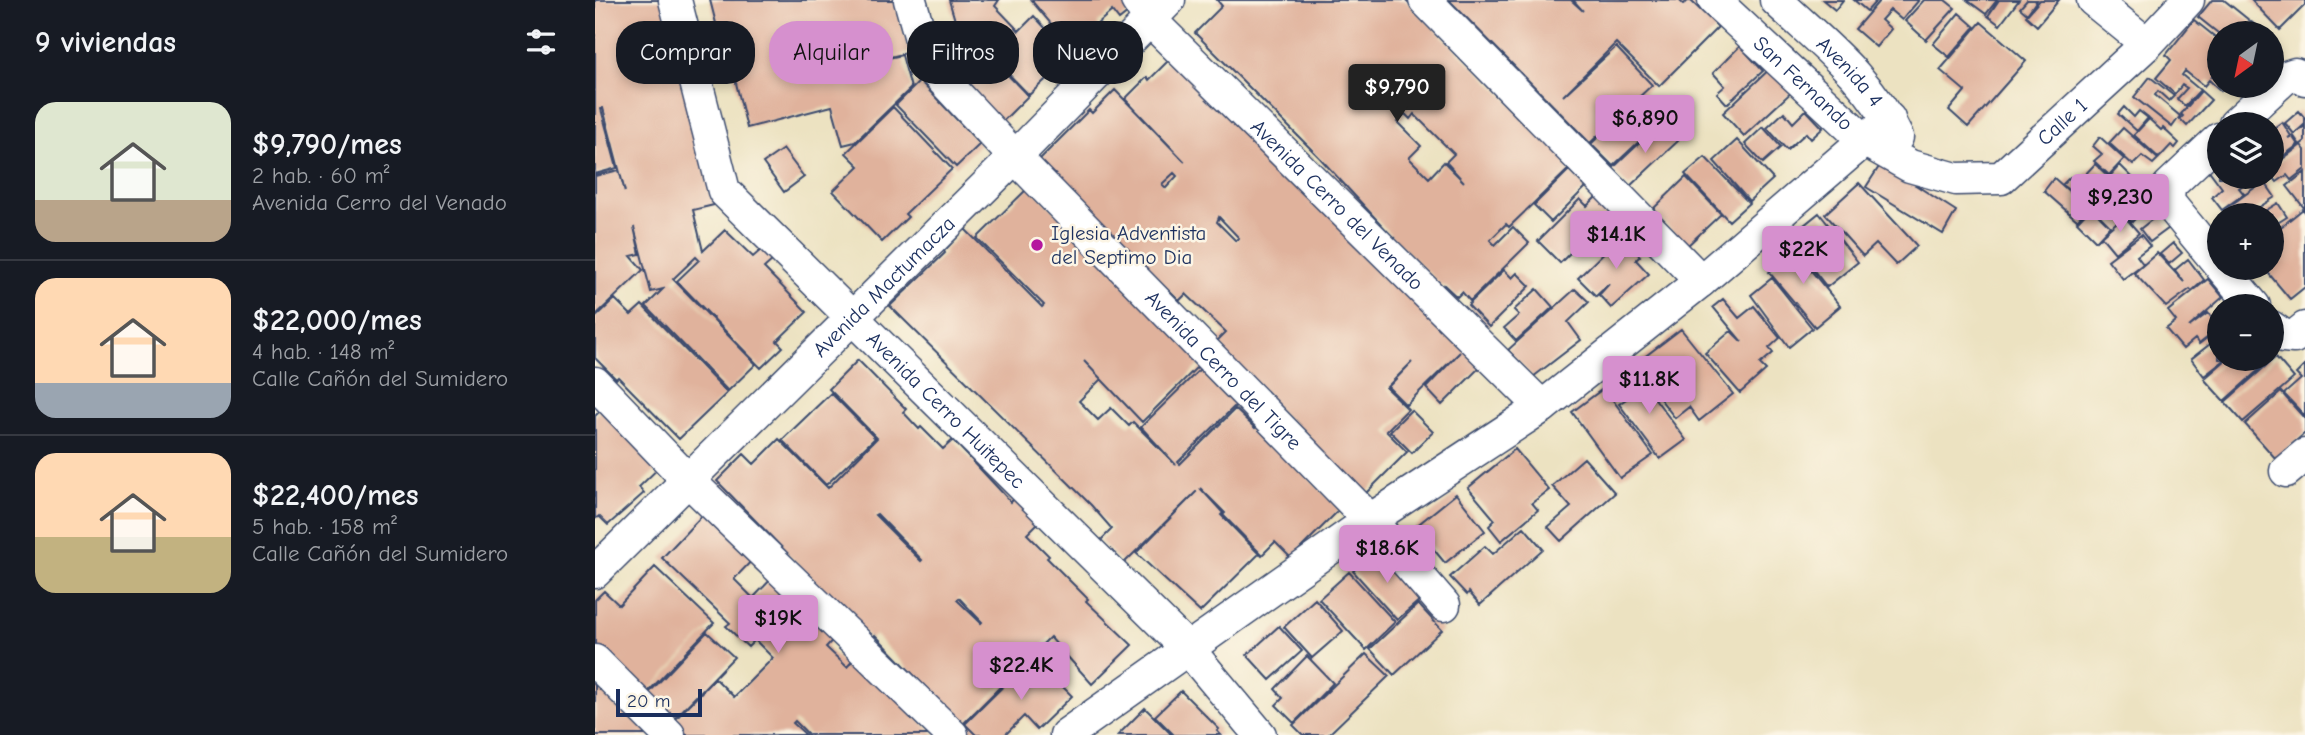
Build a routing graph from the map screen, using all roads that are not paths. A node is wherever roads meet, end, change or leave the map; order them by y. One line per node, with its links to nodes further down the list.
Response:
1 (675, 0): 21 (street, Avenida Cerro Huitepec)
2 (910, 0): 15 (street, Avenida Cerro del Tigre)
3 (1425, 0): 19 (street)
4 (1714, 0): 13 (street, San Fernando)
5 (1776, 0): 12 (street, Avenida 4)
6 (2092, 0): 9 (street)
7 (2188, 0): 9 (street, Calle 1)
8 (1152, 7): 15 (street, Avenida Mactumacza); 25 (street, Avenida Cerro del Venado)
9 (2147, 44): 16 (street, Calle 1)
10 (2305, 79): 11 (street)
11 (2248, 112)
12 (1889, 119): 13 (street); 16 (street)
13 (1864, 140): 16 (street, Calle 1); 19 (street)
14 (2207, 150): 17 (street)
15 (1015, 157): 21 (street, Avenida Mactumacza); 27 (street, Avenida Cerro del Tigre)
16 (1910, 166)
17 (2207, 249)
18 (2233, 280): 20 (street)
19 (1701, 281): 25 (street)
20 (2245, 294)
21 (852, 317): 26 (street, Avenida Mactumacza); 30 (street, Avenida Cerro Huitepec)
22 (2305, 328): 23 (street)
23 (2284, 336)
24 (595, 383): 26 (street)
25 (1542, 407): 27 (street)
26 (687, 479): 28 (street, Avenida Mactumacza); 33 (street)
27 (1370, 520): 29 (street, Avenida Cerro del Tigre); 30 (street)
28 (595, 572)
29 (1444, 605)
30 (1188, 649): 34 (street); 35 (street, Avenida Cerro Huitepec)
31 (595, 661): 32 (street)
32 (669, 735)
33 (952, 735)
34 (1066, 735)
35 (1260, 735)

